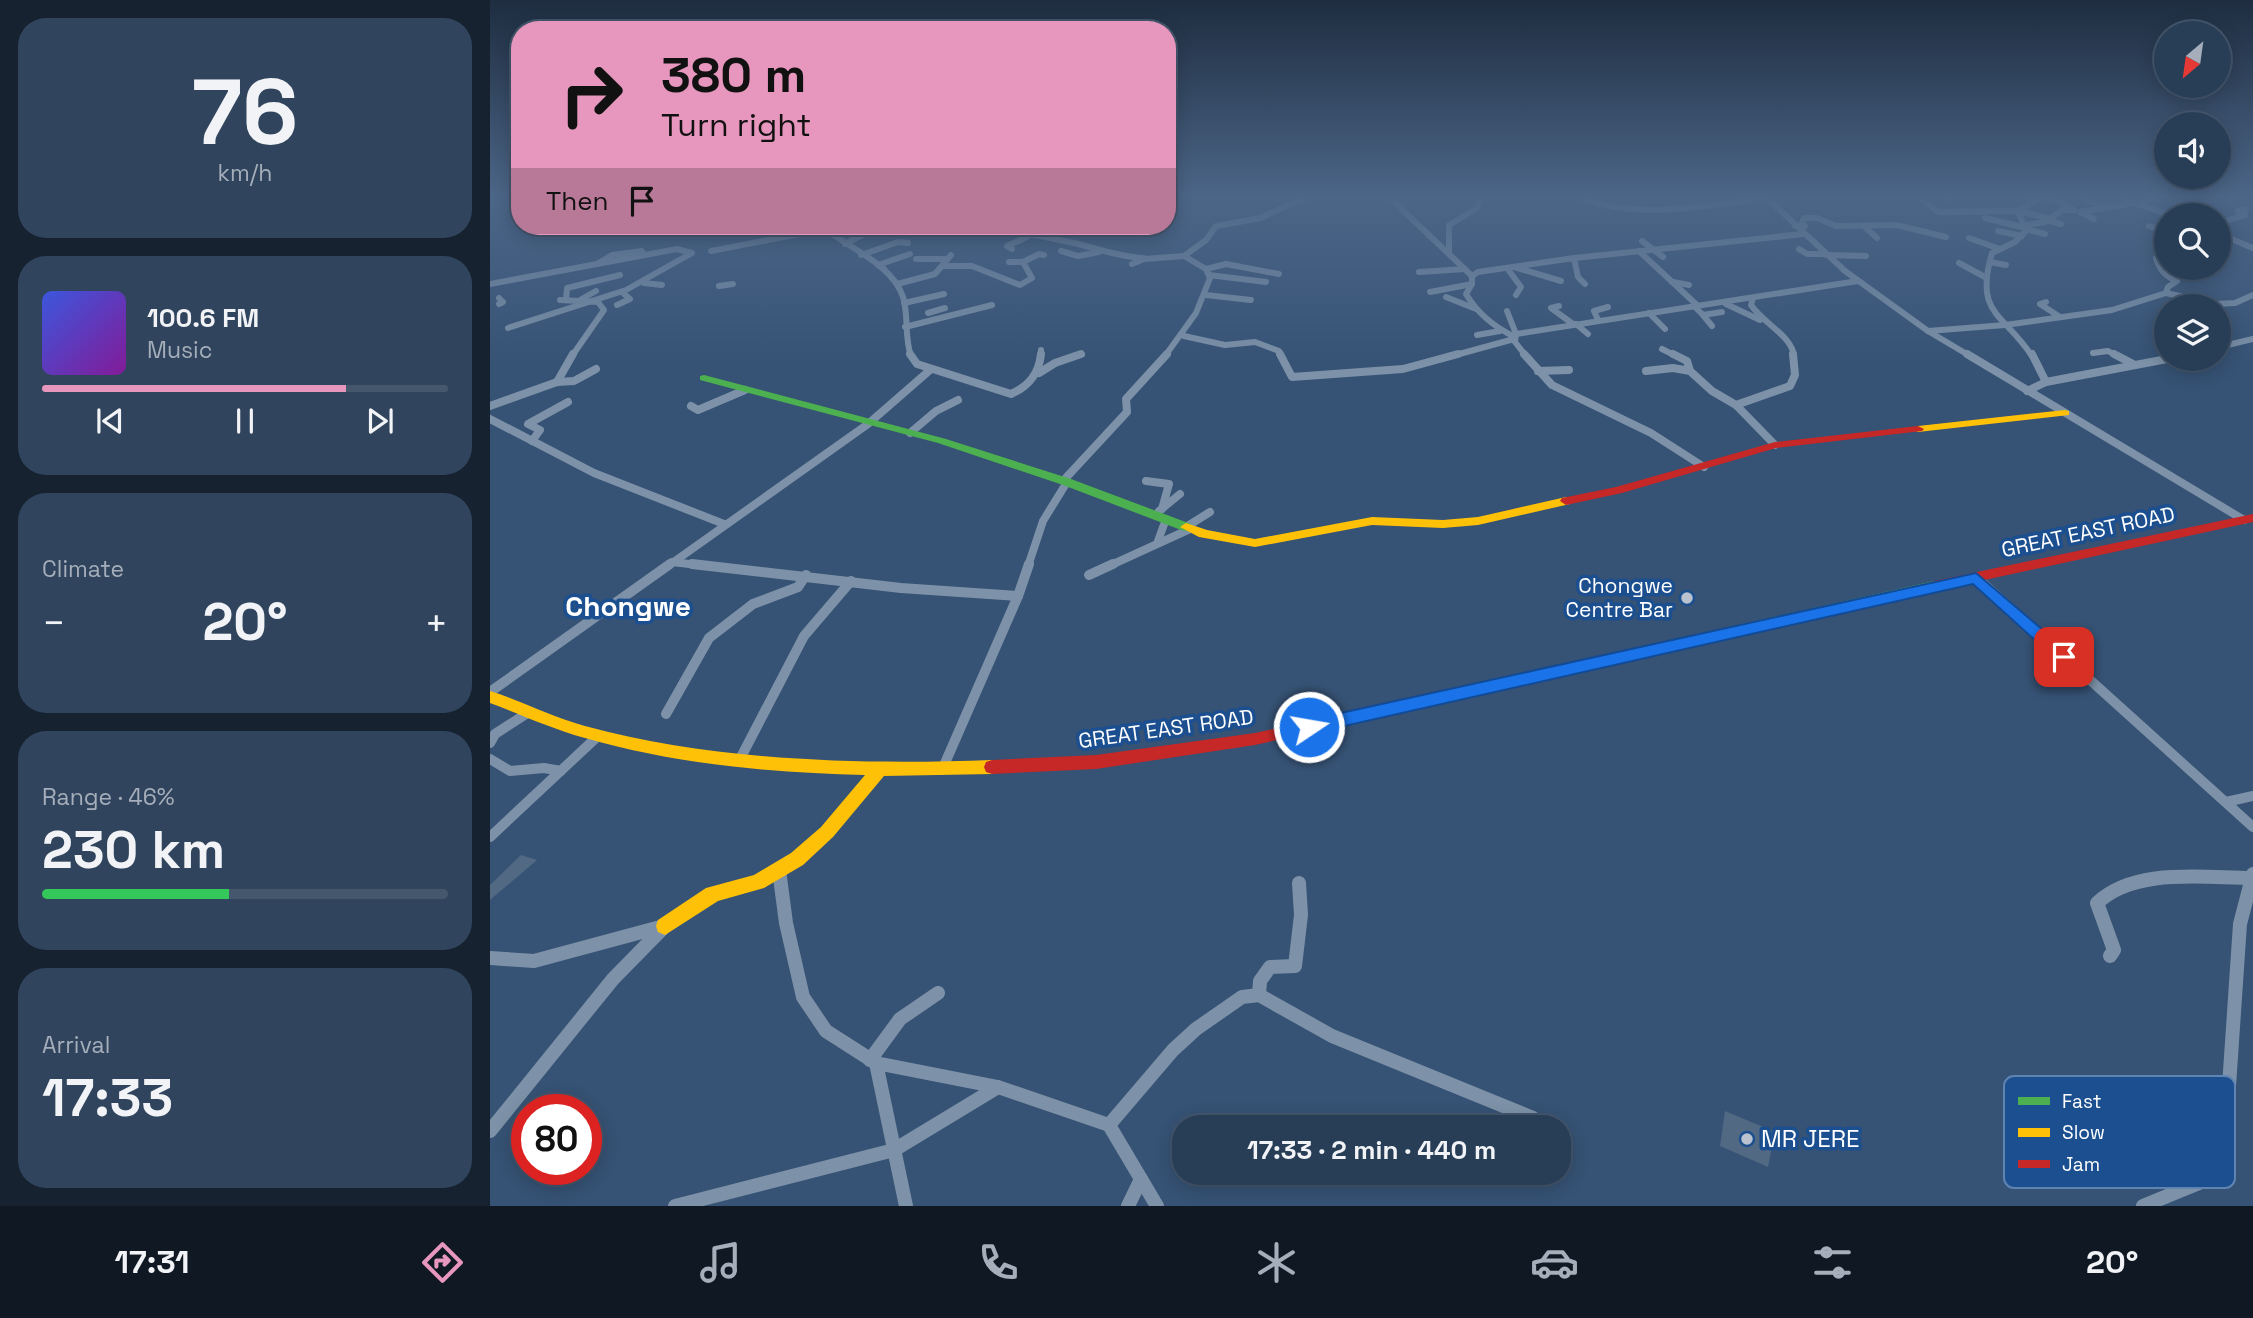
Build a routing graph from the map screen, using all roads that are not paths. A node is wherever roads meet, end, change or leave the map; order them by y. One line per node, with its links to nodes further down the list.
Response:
1 (649, 251): 40 (street)
2 (672, 251): 40 (street)
3 (686, 251): 61 (street)
4 (856, 251): 22 (street)
5 (872, 251): 22 (street)
6 (1062, 251): 17 (street)
7 (1116, 251): 17 (street)
8 (1194, 251): 28 (street)
9 (1446, 251): 20 (street)
10 (1448, 251): 20 (street)
11 (1636, 251): 18 (street)
12 (1639, 251): 63 (street)
13 (1657, 251): 26 (street)
14 (1803, 251): 21 (street)
15 (1823, 251): 21 (street)
16 (1995, 251): 36 (street)
17 (1104, 252): 27 (street)
18 (1620, 253): 30 (street)
19 (910, 254): 45 (street)
20 (1449, 254): 44 (street)
21 (1826, 254): 25 (street); 60 (street)
22 (861, 255): 32 (street)
23 (1044, 255): 34 (street)
24 (877, 256): 32 (street)
25 (1866, 256)
26 (1663, 257)
27 (1143, 258): 28 (street); 37 (street)
28 (1187, 258): 47 (street)
29 (1515, 258): 42 (street)
30 (1574, 258): 42 (street); 66 (street)
31 (916, 259): 41 (street)
32 (869, 261): 45 (street)
33 (1009, 262): 34 (street)
34 (1023, 262): 41 (street)
35 (1959, 262): 51 (street)
36 (1990, 262): 39 (street); 51 (street)
37 (1132, 264)
38 (1493, 264): 46 (street)
39 (2006, 264)
40 (594, 266): 56 (street)
41 (943, 266): 65 (street)
42 (1513, 267): 46 (street); 52 (street); 78 (street)
43 (525, 269): 56 (street)
44 (1465, 269): 48 (street); 54 (street)
45 (882, 271): 65 (street)
46 (1486, 271): 54 (street)
47 (1207, 272): 49 (street); 62 (street); 77 (street)
48 (1419, 272)
49 (1279, 274)
50 (620, 275): 85 (street)
51 (1985, 277): 107 (street)
52 (1549, 279): 58 (street); 59 (street)
53 (632, 280): 61 (street)
54 (1472, 280): 57 (street); 73 (street); 97 (street)
55 (2175, 280): 75 (street)
56 (505, 281): 69 (street)
57 (1449, 281)
58 (1538, 281)
59 (1560, 281)
60 (1858, 281): 80 (street); 113 (street)
61 (644, 282): 67 (street); 74 (street)
62 (1266, 282)
63 (1673, 282): 68 (street); 94 (street)
64 (733, 284): 70 (street)
65 (897, 284): 89 (street)
66 (1585, 284)
67 (662, 285)
68 (1689, 285)
69 (491, 286)
70 (719, 286)
71 (1756, 289): 80 (street)
72 (596, 292): 85 (street)
73 (1430, 292)
74 (623, 293): 87 (street); 91 (street)
75 (2166, 293): 79 (street); 102 (street)
76 (944, 294): 89 (street)
77 (1206, 295): 86 (street); 116 (street)
78 (1516, 295)
79 (2253, 295)
80 (1765, 296): 82 (street)
81 (1447, 297): 97 (street)
82 (1752, 298): 90 (street); 104 (street)
83 (490, 299): 84 (street)
84 (500, 300)
85 (579, 300): 87 (street)
86 (1251, 300)
87 (598, 302): 110 (street); 134 (street)
88 (2046, 302): 102 (street)
89 (904, 303): 109 (street)
90 (1721, 303): 94 (street); 104 (street)
91 (617, 305)
92 (992, 305): 105 (street)
93 (1559, 306): 106 (street)
94 (1696, 306): 100 (street); 101 (street)
95 (945, 307): 105 (street)
96 (1608, 307): 103 (street)
97 (1476, 309): 112 (street)
98 (1507, 310): 117 (street)
99 (1722, 312): 101 (street)
100 (1649, 313): 103 (street); 111 (street)
101 (1703, 315): 108 (street)
102 (2060, 317): 107 (street)
103 (1598, 320): 106 (street)
104 (1760, 320): 142 (street)
105 (917, 323): 109 (street)
106 (1575, 324): 114 (street); 117 (street)
107 (2005, 325): 113 (street); 135 (street)
108 (1712, 326)
109 (905, 327): 127 (street)
110 (508, 328)
111 (1665, 329)
112 (1500, 331): 115 (street); 117 (street)
113 (1928, 331): 137 (street)
114 (1588, 334)
115 (1477, 335)
116 (1184, 336): 117 (street); 153 (street)
117 (1515, 337): 129 (street)
118 (2253, 339): 119 (street)
119 (2231, 344)
120 (1662, 349): 131 (street)
121 (1041, 350): 132 (street)
122 (2093, 353): 125 (street)
123 (1081, 354): 132 (street)
124 (2154, 361): 125 (street)
125 (2135, 365): 135 (street)
126 (596, 369): 134 (street)
127 (930, 370): 132 (street); 147 (street)
128 (1569, 370): 129 (street)
129 (1538, 371): 141 (street)
130 (1646, 371): 131 (street)
131 (1690, 371): 142 (street)
132 (1039, 373)
133 (704, 378): 136 (main road)
134 (557, 382): 143 (street)
135 (2046, 382): 137 (street)
136 (745, 390): 144 (street); 147 (main road)
137 (2027, 391): 145 (street)
138 (957, 400): 148 (street)
139 (1602, 401): 141 (street)
140 (568, 402): 149 (street)
141 (1594, 405): 151 (street)
142 (1736, 405): 150 (street)
143 (490, 406)
144 (691, 406)
145 (2065, 413): 150 (main road); 157 (street)
146 (490, 419): 149 (street)
147 (868, 424): 148 (main road); 158 (street)
148 (910, 433): 153 (main road)
149 (532, 441): 158 (street)
150 (1775, 445): 151 (main road)
151 (1704, 467): 159 (main road)
152 (1146, 481): 156 (street)
153 (1065, 482): 156 (main road); 166 (street)
154 (1181, 494): 156 (street)
155 (1210, 512): 159 (street)
156 (1160, 514): 159 (main road); 160 (street)
157 (2248, 519): 164 (main road, GREAT EAST ROAD)
158 (723, 524): 161 (street)
159 (1188, 528): 160 (street)
160 (1158, 541): 163 (street)
161 (672, 562): 162 (street); 167 (street)
162 (806, 575): 165 (street); 169 (street)
163 (1089, 575)
164 (1976, 578): 176 (main road, GREAT EAST ROAD); 178 (street)
165 (851, 581): 166 (street); 173 (street)
166 (1018, 596): 176 (street)
167 (490, 694): 168 (main road, GREAT EAST ROAD)
168 (528, 712): 170 (street); 171 (main road, GREAT EAST ROAD)
169 (666, 714)
170 (492, 736)
171 (598, 736): 173 (main road, GREAT EAST ROAD); 175 (street)
172 (490, 759): 175 (street)
173 (740, 759): 174 (main road, GREAT EAST ROAD)
174 (880, 769): 176 (main road, GREAT EAST ROAD); 181 (main road)
175 (561, 771): 180 (street)
176 (942, 771)
177 (2253, 796): 178 (street)
178 (2226, 802): 179 (street)
179 (2253, 827)
180 (490, 837)
181 (779, 870): 184 (main road); 189 (street)
182 (2253, 876): 185 (street); 190 (street)
183 (1299, 883): 188 (street)
184 (665, 926): 186 (street); 194 (street)
185 (2110, 956)
186 (490, 958)
187 (938, 993): 189 (street)
188 (1259, 995): 192 (street); 193 (street)
189 (873, 1062): 191 (street); 195 (street)
190 (2230, 1076)
191 (998, 1087): 193 (street); 195 (street)
192 (1526, 1115)
193 (1109, 1125): 196 (street)
194 (490, 1131)
195 (894, 1150): 198 (street); 199 (street)
196 (1141, 1179): 200 (street); 201 (street)
197 (2185, 1188): 202 (street)
198 (675, 1206)
199 (906, 1206)
200 (1128, 1206)
201 (1157, 1206)
202 (2143, 1206)

